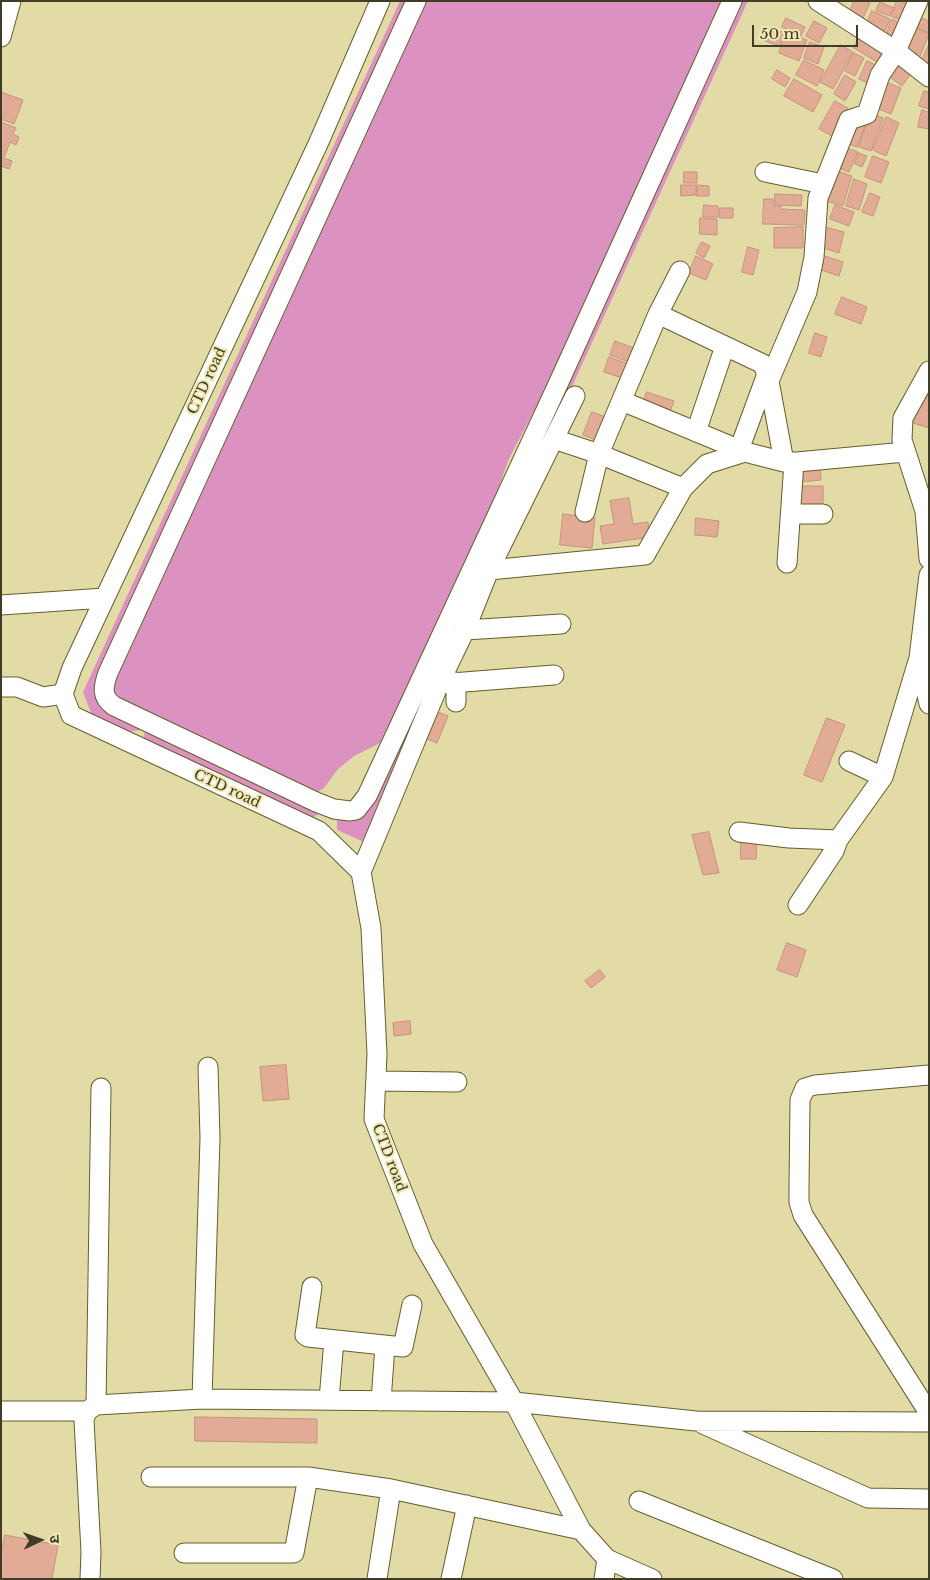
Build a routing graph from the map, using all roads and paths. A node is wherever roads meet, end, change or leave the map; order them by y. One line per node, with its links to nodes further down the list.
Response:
1 (12, 1): 7 (street)
2 (380, 1): 33 (street, CTD road)
3 (416, 1): 4 (street)
4 (732, 1)
5 (818, 1): 8 (street)
6 (918, 1): 8 (street)
7 (1, 37)
8 (896, 51): 9 (street); 11 (street)
9 (929, 77)
10 (765, 172): 11 (street)
11 (823, 184): 16 (street)
12 (680, 271): 13 (street)
13 (658, 314): 14 (street); 18 (street)
14 (726, 346): 16 (street); 19 (street)
15 (929, 371): 22 (street)
16 (768, 378): 21 (street); 24 (street)
17 (575, 396): 20 (street)
18 (622, 401): 19 (street); 23 (street)
19 (696, 432): 21 (street)
20 (554, 439): 23 (street); 31 (street)
21 (742, 451): 24 (street); 25 (street)
22 (905, 452): 24 (street); 29 (street)
23 (599, 454): 25 (street); 26 (street)
24 (789, 462): 27 (street)
25 (683, 488): 31 (street)
26 (585, 512)
27 (791, 514): 28 (street); 30 (street)
28 (823, 514)
29 (929, 559)
30 (787, 563)
31 (489, 570): 36 (street)
32 (929, 575): 37 (street)
33 (105, 598): 34 (street); 41 (street, CTD road)
34 (1, 605)
35 (561, 624): 36 (street)
36 (465, 630): 39 (street)
37 (919, 658): 43 (street); 45 (street)
38 (554, 675): 39 (street)
39 (448, 683): 42 (street); 48 (street)
40 (1, 687): 41 (street)
41 (63, 694): 48 (street, CTD road)
42 (456, 702)
43 (929, 704)
44 (848, 762): 45 (street)
45 (883, 776): 47 (street)
46 (739, 832): 47 (street)
47 (838, 840): 49 (street)
48 (362, 872): 52 (street, CTD road)
49 (798, 905)
50 (208, 1068): 59 (street)
51 (929, 1075): 65 (street)
52 (376, 1081): 53 (street); 62 (street, CTD road)
53 (457, 1082)
54 (102, 1088): 63 (street)
55 (312, 1287): 57 (street)
56 (412, 1305): 58 (street)
57 (334, 1340): 58 (street); 60 (street)
58 (385, 1346): 61 (street)
59 (202, 1399): 60 (street); 63 (street)
60 (329, 1400): 61 (street)
61 (381, 1400): 62 (street)
62 (514, 1402): 66 (street); 74 (street, CTD road)
63 (91, 1408): 64 (street); 77 (street)
64 (1, 1411)
65 (929, 1413)
66 (696, 1421): 67 (street); 71 (street)
67 (929, 1422)
68 (151, 1477): 69 (street)
69 (308, 1477): 70 (street); 75 (street)
70 (392, 1489): 73 (street); 78 (street)
71 (929, 1499)
72 (639, 1501): 82 (street)
73 (467, 1505): 74 (street); 79 (street)
74 (581, 1530): 76 (street, CTD road)
75 (184, 1553)
76 (607, 1559): 80 (street); 81 (street, CTD road)
77 (90, 1579)
78 (377, 1579)
79 (451, 1579)
80 (604, 1579)
81 (652, 1579)
82 (834, 1579)

